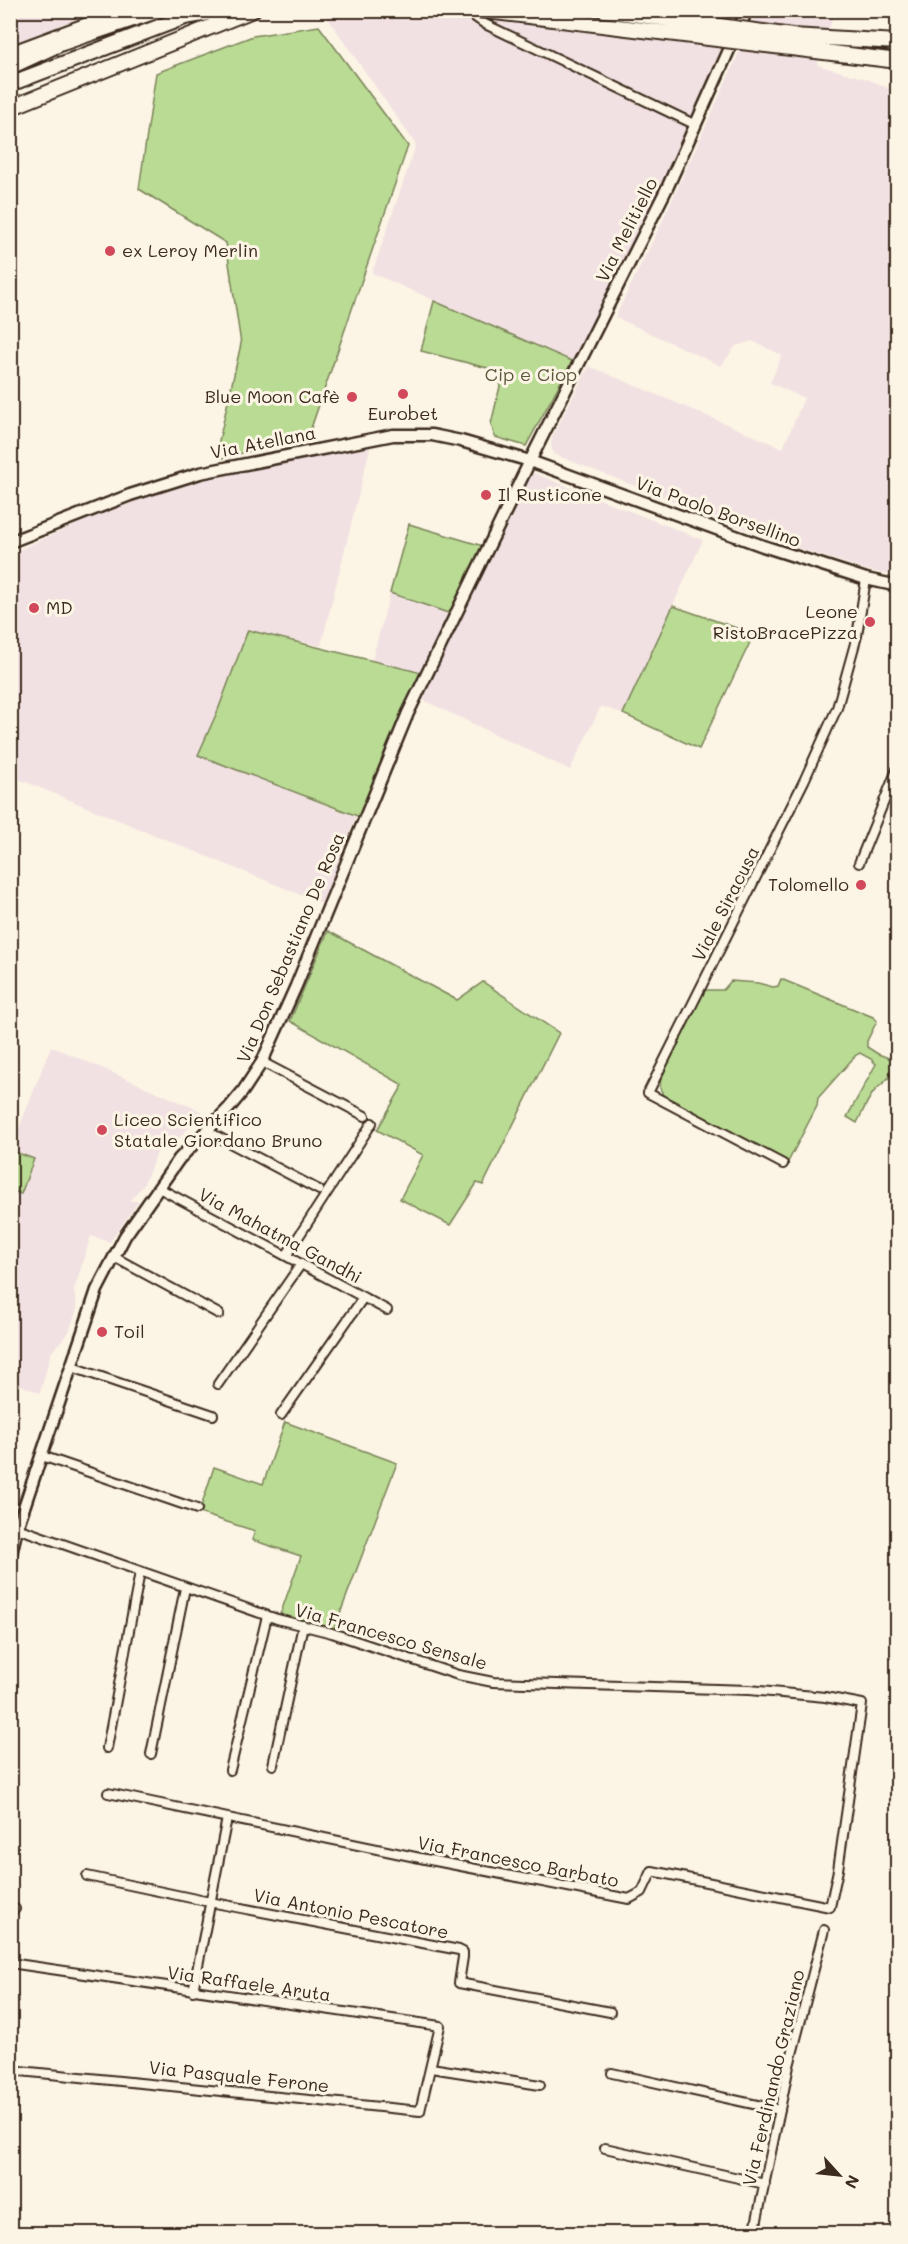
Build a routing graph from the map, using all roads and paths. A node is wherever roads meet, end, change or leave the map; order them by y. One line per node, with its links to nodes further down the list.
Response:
1 (128, 10): 10 (highway)
2 (159, 10): 12 (highway)
3 (225, 10): 13 (highway)
4 (253, 10): 14 (highway)
5 (465, 10): 15 (street)
6 (478, 10): 11 (highway, bridge)
7 (604, 10): 9 (highway, bridge)
8 (747, 10): 15 (street, Via Melitiello)
9 (897, 42)
10 (10, 54)
11 (897, 61)
12 (10, 67)
13 (10, 84)
14 (10, 108)
15 (696, 125): 16 (street, Via Melitiello)
16 (530, 461): 17 (street, Via Atellana); 18 (street, Via Paolo Borsellino); 22 (street, Via Don Sebastiano De Rosa)
17 (12, 544)
18 (866, 579): 19 (street, Via Paolo Borsellino); 26 (street, Viale Siracusa)
19 (897, 586)
20 (897, 767): 21 (street)
21 (859, 863)
22 (261, 1062): 23 (street); 25 (street, Via Don Sebastiano De Rosa)
23 (365, 1116)
24 (372, 1123): 29 (street)
25 (207, 1131): 27 (street, Via Don Sebastiano De Rosa); 28 (street)
26 (783, 1164)
27 (159, 1188): 29 (street, Via Mahatma Gandhi); 30 (street, Via Don Sebastiano De Rosa)
28 (319, 1190)
29 (286, 1256): 31 (street, Via Mahatma Gandhi)
30 (114, 1257): 34 (street); 35 (street, Via Don Sebastiano De Rosa)
31 (301, 1264): 32 (street, Via Mahatma Gandhi); 36 (street)
32 (363, 1298): 33 (street, Via Mahatma Gandhi); 38 (street)
33 (387, 1310)
34 (219, 1314)
35 (72, 1367): 37 (street); 39 (street, Via Don Sebastiano De Rosa)
36 (218, 1384)
37 (213, 1415)
38 (281, 1415)
39 (42, 1456): 40 (street); 41 (street, Via Don Sebastiano De Rosa)
40 (197, 1509)
41 (16, 1524): 42 (street, Via Don Sebastiano De Rosa); 43 (street, Via Francesco Sensale)
42 (10, 1558)
43 (140, 1572): 44 (street, Via Francesco Sensale); 48 (street)
44 (185, 1588): 45 (street, Via Francesco Sensale); 49 (street)
45 (267, 1616): 46 (street, Via Francesco Sensale); 51 (street)
46 (303, 1625): 47 (street, Via Francesco Sensale); 50 (street)
47 (860, 1720): 53 (street, Via Francesco Barbato)
48 (107, 1748)
49 (151, 1754)
50 (273, 1765)
51 (230, 1770)
52 (108, 1793): 53 (street, Via Francesco Barbato)
53 (227, 1818): 55 (street)
54 (87, 1876): 55 (street, Via Antonio Pescatore)
55 (210, 1902): 58 (street); 59 (street, Via Antonio Pescatore)
56 (824, 1930): 64 (street, Via Ferdinando Graziano)
57 (10, 1963): 58 (street, Via Raffaele Aruta)
58 (193, 1991): 60 (street, Via Raffaele Aruta)
59 (610, 2012)
60 (431, 2068): 61 (street, Via Pasquale Ferone); 63 (street)
61 (10, 2070)
62 (612, 2073): 64 (street)
63 (540, 2085)
64 (780, 2110): 66 (street, Via Ferdinando Graziano)
65 (605, 2148): 66 (street)
66 (765, 2184): 67 (street, Via Ferdinando Graziano)
67 (754, 2234)

